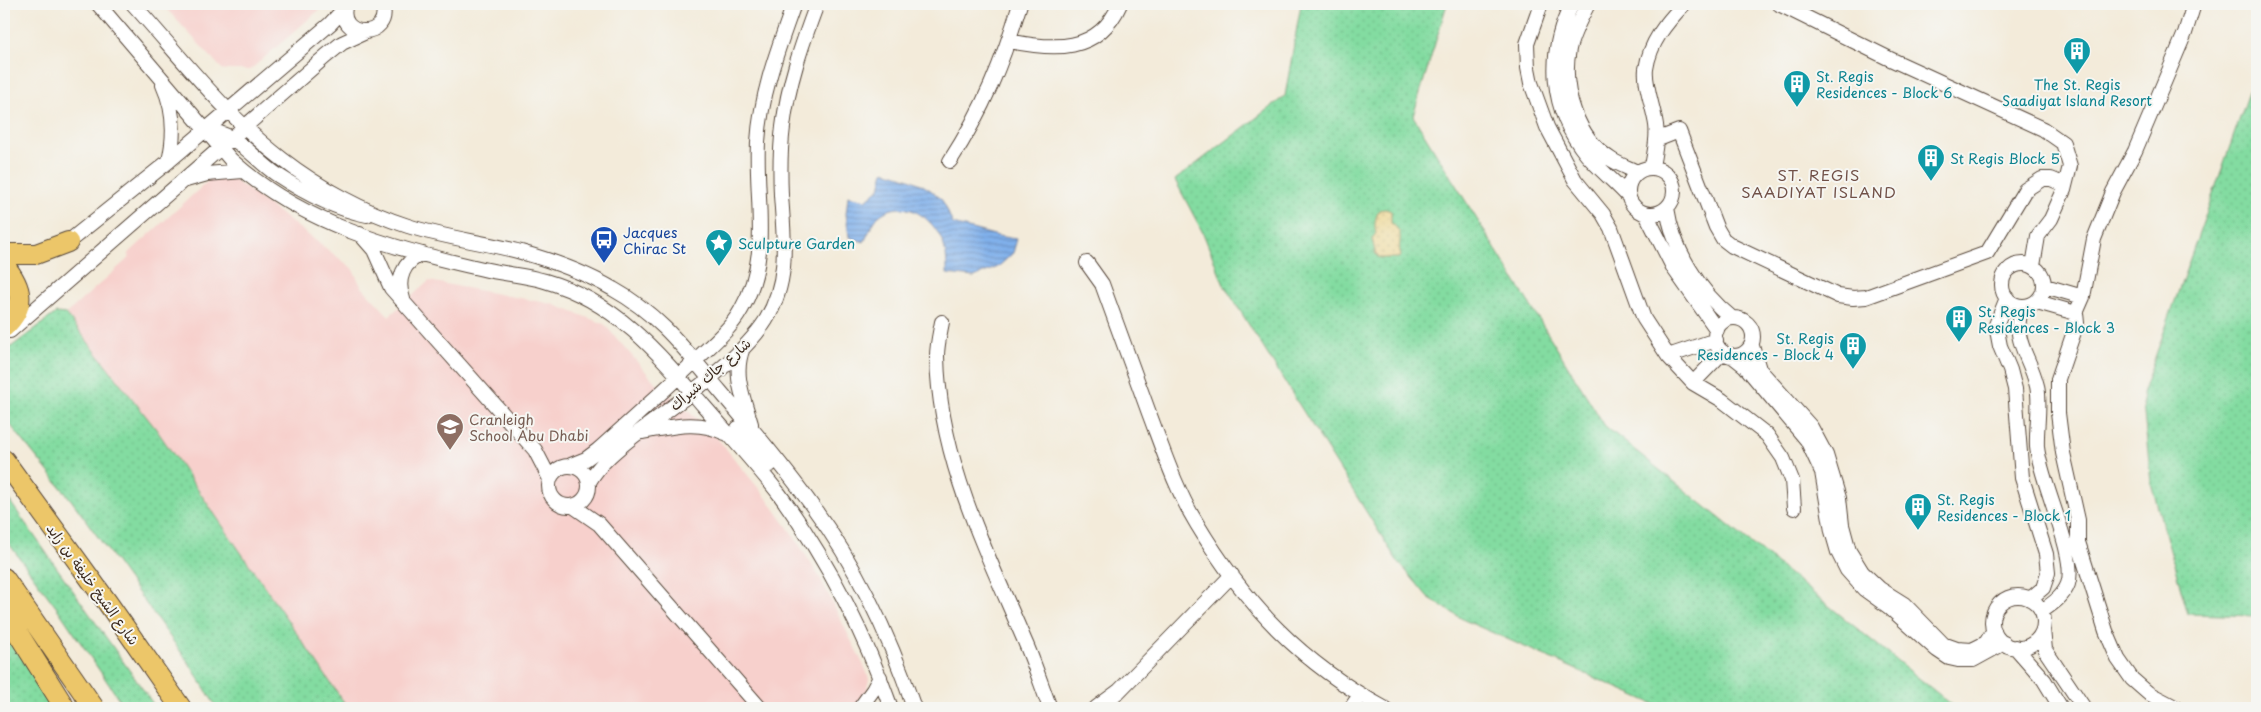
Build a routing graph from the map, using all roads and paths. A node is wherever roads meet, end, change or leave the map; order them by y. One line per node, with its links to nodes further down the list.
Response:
1 (98, 4): 17 (street)
2 (133, 4): 18 (street)
3 (382, 4): 15 (street)
4 (794, 4): 56 (street, شارع جاك شيراك)
5 (817, 4): 54 (street, شارع جاك شيراك)
6 (1020, 4): 16 (street)
7 (1120, 4): 16 (street)
8 (1542, 4): 55 (street)
9 (1572, 4): 31 (street)
10 (1588, 4): 28 (street)
11 (1684, 4): 22 (street)
12 (1778, 4): 30 (street)
13 (2194, 4): 43 (street)
14 (345, 6): 15 (street); 18 (street)
15 (366, 32): 19 (street)
16 (1009, 41): 25 (street)
17 (159, 78): 20 (street); 24 (street)
18 (230, 110): 19 (street); 20 (street)
19 (246, 126): 21 (street); 34 (street)
20 (206, 130): 21 (street); 23 (street); 24 (street)
21 (231, 138): 23 (street); 34 (street)
22 (1656, 140): 26 (street); 30 (street)
23 (220, 147): 27 (street); 29 (street)
24 (169, 161): 36 (street)
25 (950, 161)
26 (1652, 167): 28 (street); 32 (street)
27 (244, 171): 29 (street); 35 (street)
28 (1637, 172): 31 (street)
29 (181, 182): 51 (street)
30 (2064, 185): 41 (street)
31 (1627, 195): 33 (street)
32 (1667, 208): 33 (street); 49 (street)
33 (1646, 214): 52 (street)
34 (382, 217): 56 (street)
35 (360, 234): 38 (street); 45 (street)
36 (68, 242): 37 (highway)
37 (4, 254)
38 (423, 254): 45 (street); 56 (street)
39 (1087, 263): 70 (street)
40 (4, 264): 51 (highway)
41 (2033, 266): 42 (street); 44 (street)
42 (2044, 286): 43 (street); 46 (street)
43 (2083, 297): 48 (street)
44 (2007, 298): 47 (street); 72 (street)
45 (403, 299): 61 (street)
46 (2036, 302): 47 (street); 48 (street)
47 (2022, 306): 74 (street)
48 (2076, 313): 93 (street)
49 (1732, 318): 52 (street); 53 (street)
50 (942, 322): 87 (street)
51 (4, 330)
52 (1722, 344): 53 (street); 55 (street); 57 (street); 77 (street)
53 (1752, 346): 76 (street)
54 (744, 347): 56 (street, شارع جاك شيراك); 58 (street)
55 (1668, 356): 57 (street)
56 (695, 376): 58 (street); 59 (street, شارع جاك شيراك); 60 (street); 63 (street, شارع جاك شيراك); 67 (street)
57 (1693, 383): 68 (street)
58 (753, 430): 67 (street)
59 (639, 433): 60 (street); 65 (street, شارع جاك شيراك)
60 (734, 440): 78 (street)
61 (535, 450): 63 (street); 64 (street)
62 (4, 460): 82 (highway, شارع الشيخ خليفة بن زايد)
63 (568, 466): 64 (street); 65 (street)
64 (550, 479): 66 (street)
65 (589, 485): 66 (street); 69 (street)
66 (573, 506): 69 (street)
67 (814, 507): 86 (street)
68 (1794, 508)
69 (599, 524): 83 (street)
70 (1232, 575): 79 (street); 88 (street)
71 (4, 578): 81 (highway)
72 (2030, 599): 74 (street); 76 (street)
73 (4, 611): 80 (highway)
74 (2042, 611): 75 (street)
75 (2043, 629): 77 (street); 92 (street)
76 (1994, 630): 77 (street)
77 (2009, 645): 91 (street)
78 (880, 677): 84 (street); 85 (street)
79 (1360, 695): 89 (street); 90 (street)
80 (65, 708)
81 (94, 708)
82 (181, 708)
83 (760, 708)
84 (860, 708)
85 (891, 708)
86 (914, 708)
87 (1050, 708)
88 (1096, 708)
89 (1351, 708)
90 (1384, 708)
91 (2061, 708)
92 (2084, 708)
93 (2177, 708)

